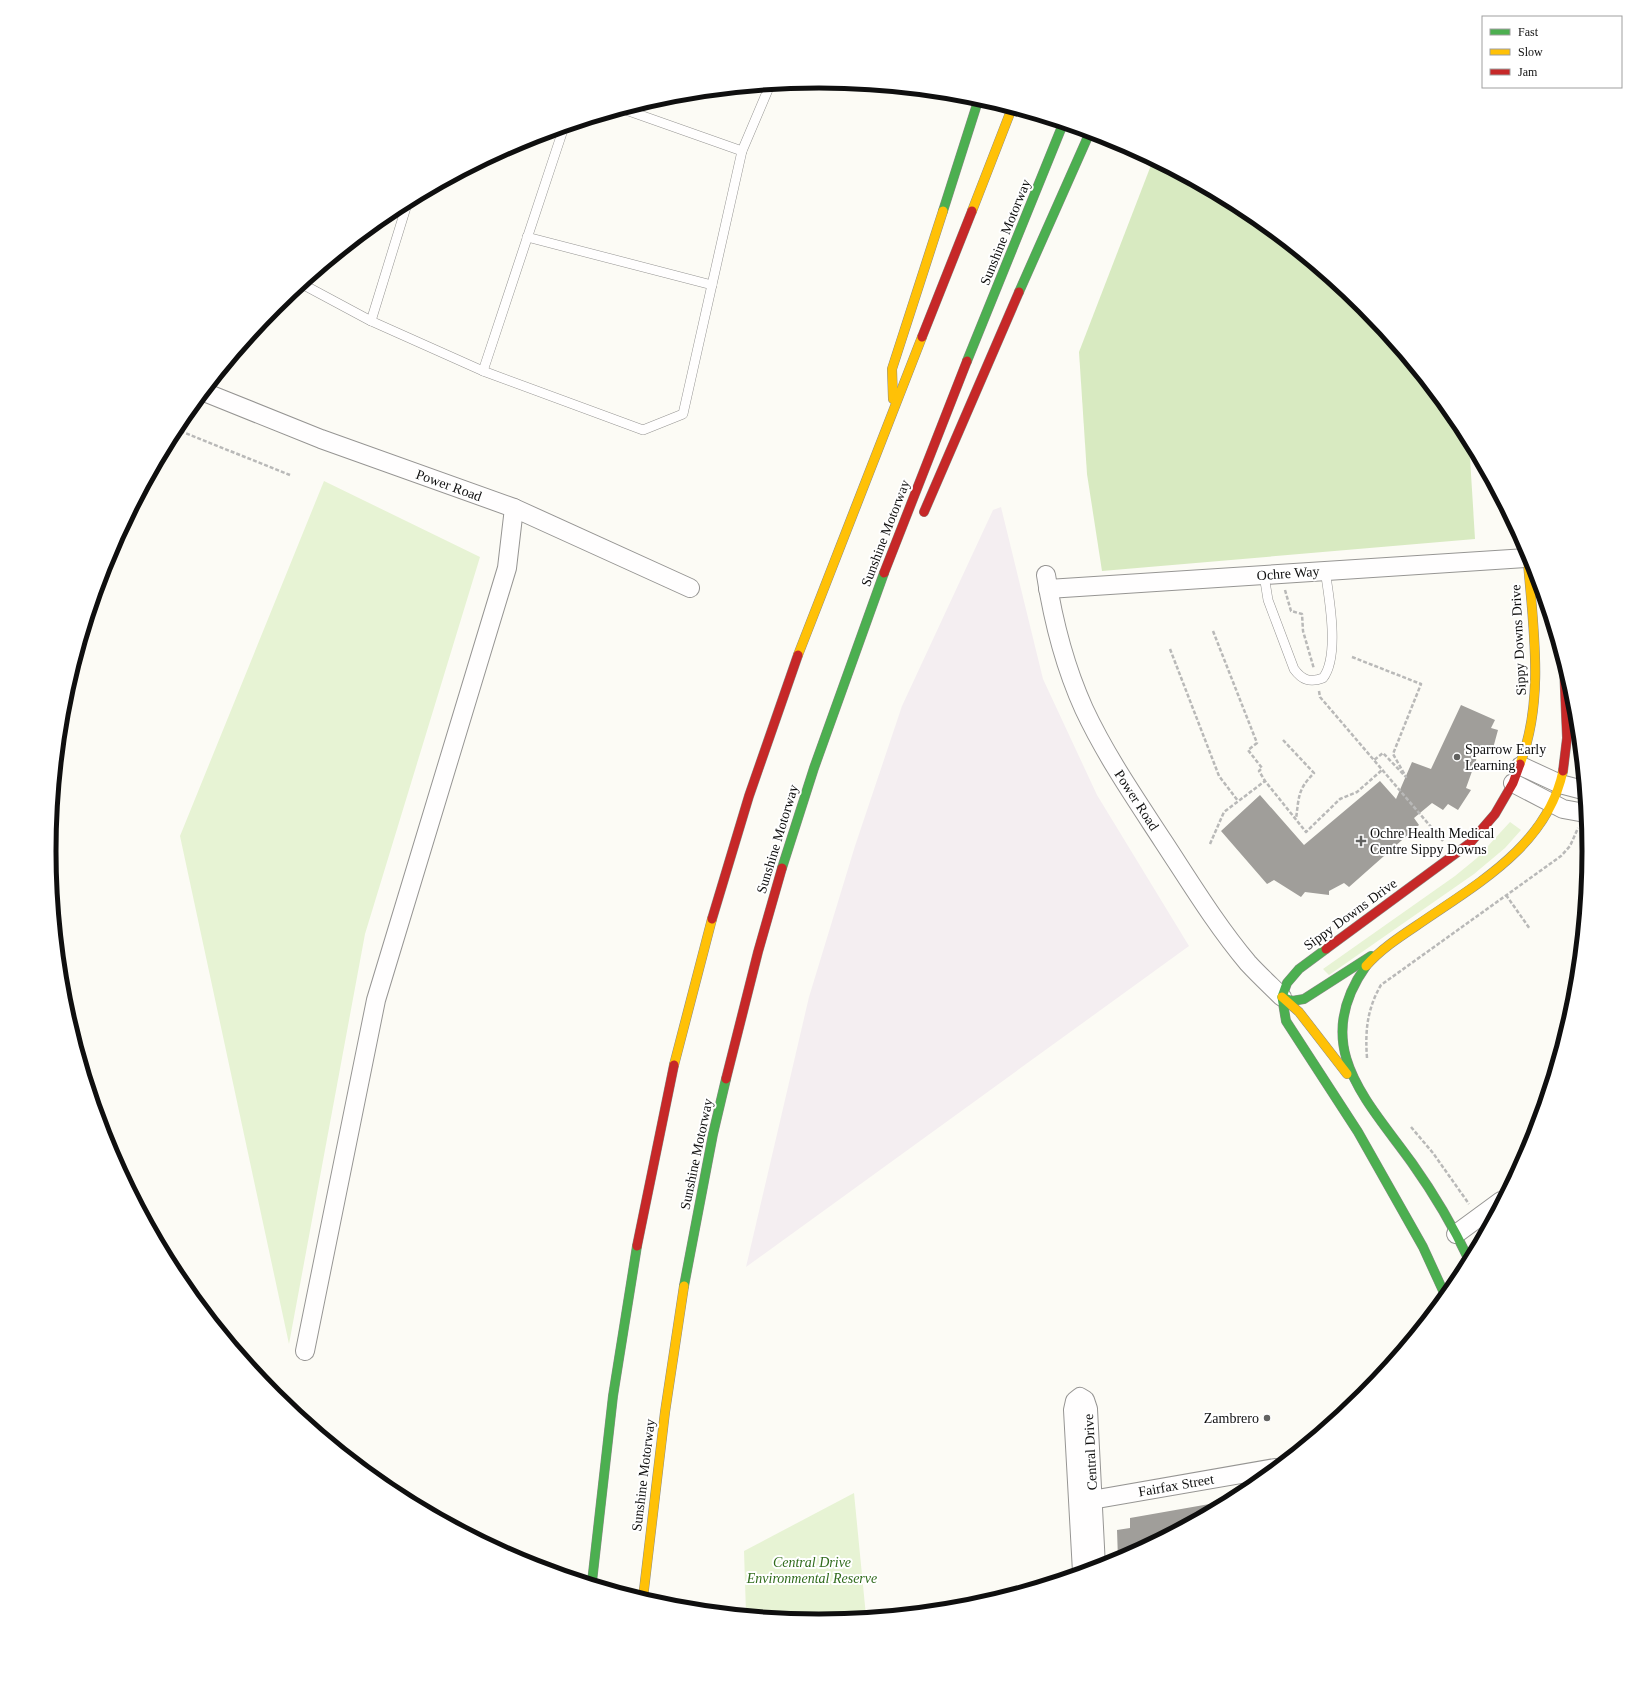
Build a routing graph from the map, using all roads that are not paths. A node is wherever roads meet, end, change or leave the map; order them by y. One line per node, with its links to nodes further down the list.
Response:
1 (768, 89): 8 (lane)
2 (977, 104): 16 (main road)
3 (629, 111): 8 (lane)
4 (1011, 112): 16 (main road)
5 (1062, 127): 26 (main road, Sunshine Motorway)
6 (562, 133): 10 (lane)
7 (1088, 137): 18 (main road)
8 (742, 151): 11 (lane)
9 (405, 210): 13 (lane)
10 (527, 237): 11 (lane); 14 (lane)
11 (712, 285): 14 (lane)
12 (306, 286): 13 (lane)
13 (371, 320): 14 (lane)
14 (483, 371)
15 (208, 394): 17 (street, Power Road)
16 (894, 408): 46 (main road)
17 (514, 508): 25 (street, Power Road); 41 (street)
18 (920, 523)
19 (1522, 554): 21 (street, Ochre Way)
20 (1528, 569): 28 (main road, Sippy Downs Drive)
21 (1325, 570): 22 (street, Ochre Way); 22 (lane)
22 (1264, 575): 24 (street, Ochre Way)
23 (891, 579): 26 (main road)
24 (1047, 582): 35 (street, Power Road)
25 (690, 588)
26 (879, 588): 47 (main road, Sunshine Motorway)
27 (1566, 696): 30 (main road)
28 (1520, 766): 29 (main road, Sippy Downs Drive); 30 (street)
29 (1513, 782): 32 (street); 35 (main road, Sippy Downs Drive)
30 (1560, 784): 31 (street); 32 (main road)
31 (1579, 789)
32 (1552, 804): 33 (street); 34 (main road)
33 (1580, 812)
34 (1385, 948): 35 (main road); 36 (main road)
35 (1282, 997): 36 (main road); 40 (main road)
36 (1358, 1087): 38 (main road)
37 (1493, 1206): 38 (street)
38 (1456, 1234): 39 (main road)
39 (1466, 1254)
40 (1442, 1289)
41 (305, 1351)
42 (1264, 1470): 43 (street, Fairfax Street)
43 (1085, 1502): 44 (street, Central Drive); 45 (street, Central Drive)
44 (1095, 1561)
45 (1082, 1566)
46 (592, 1579)
47 (644, 1593)

